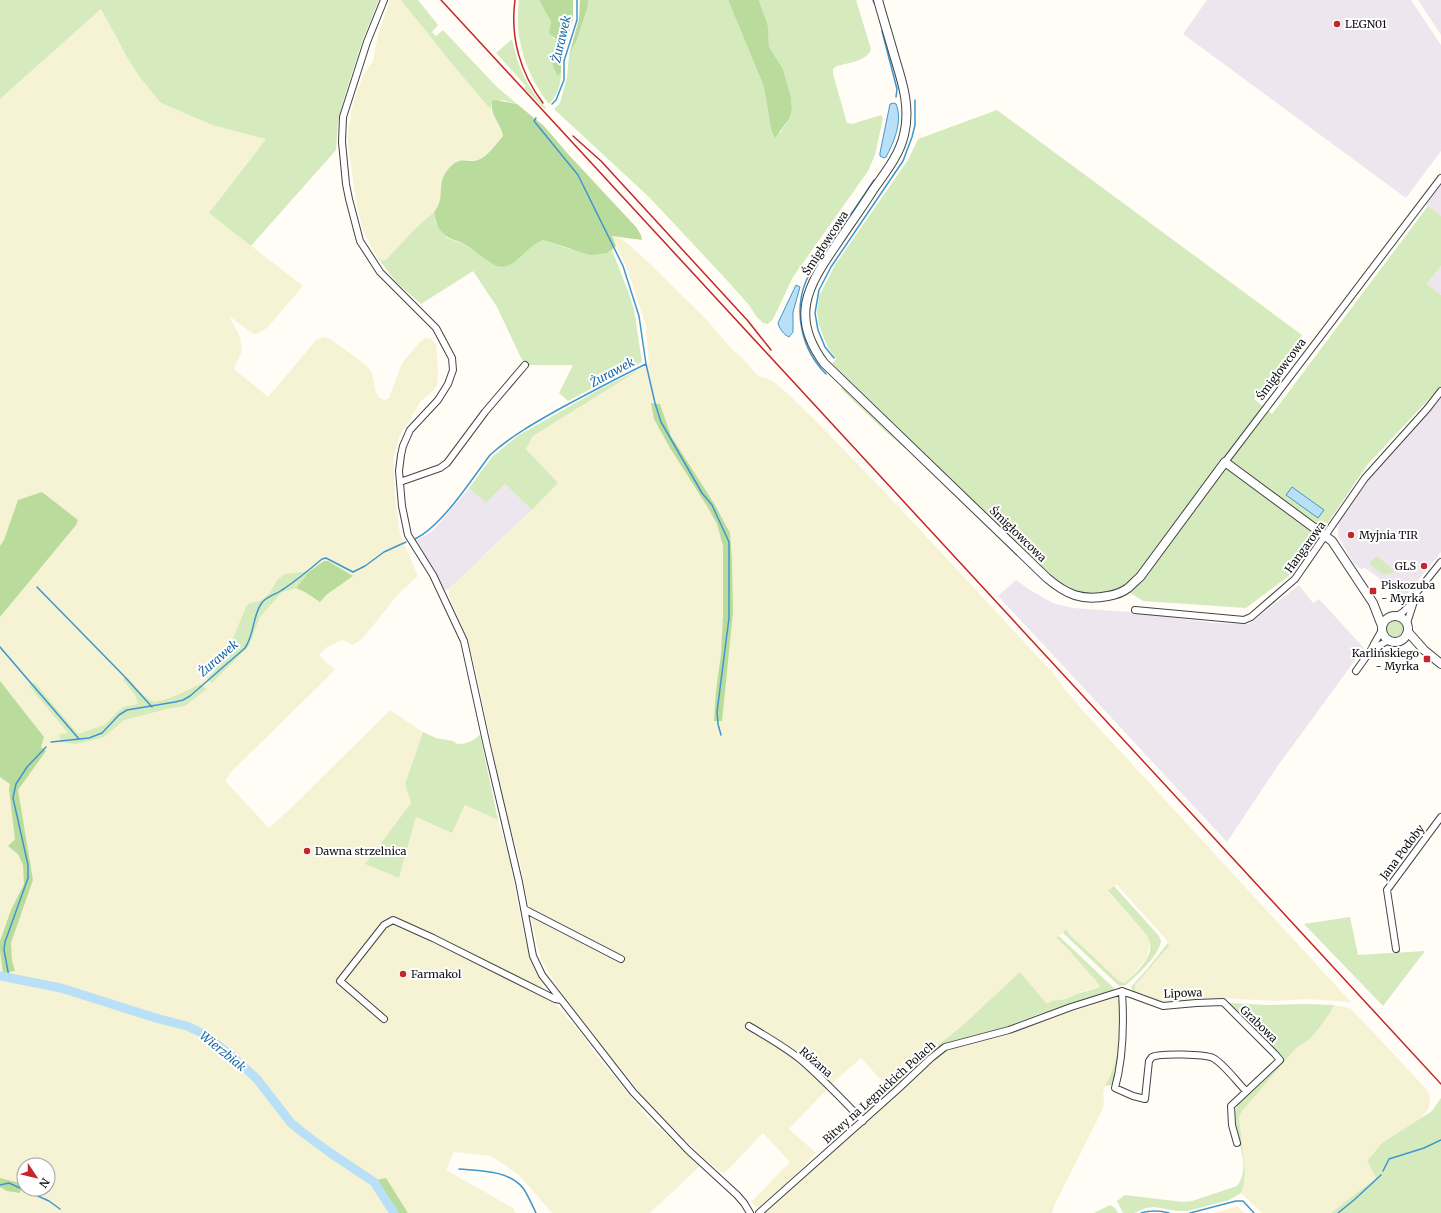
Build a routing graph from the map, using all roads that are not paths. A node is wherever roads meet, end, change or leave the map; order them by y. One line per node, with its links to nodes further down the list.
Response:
1 (384, 0): 7 (street)
2 (878, 0): 6 (street, Śmigłowcowa)
3 (1441, 178): 6 (street, Śmigłowcowa)
4 (524, 365): 7 (street)
5 (1441, 391): 8 (street, Hangarowa)
6 (1225, 462): 8 (street)
7 (400, 482): 24 (street)
8 (1326, 536): 11 (street); 12 (street, Hangarowa)
9 (1441, 562): 10 (street)
10 (1414, 601): 13 (street); 14 (street)
11 (1373, 603): 13 (street); 15 (street)
12 (1135, 610)
13 (1394, 616): 14 (street); 15 (street)
14 (1407, 623): 16 (street)
15 (1382, 628): 17 (street); 19 (street)
16 (1408, 632): 18 (street); 20 (street)
17 (1389, 640): 18 (street); 19 (street)
18 (1401, 640): 20 (street)
19 (1371, 650): 22 (street)
20 (1424, 650): 21 (street)
21 (1441, 664)
22 (1356, 671)
23 (1441, 817): 25 (street, Jana Podoby)
24 (524, 909): 26 (street); 28 (street)
25 (1396, 948)
26 (621, 959)
27 (1122, 991): 29 (street, Lipowa); 32 (street); 33 (street, Bitwy na Legnickich Polach)
28 (561, 1000): 30 (street); 35 (street)
29 (1223, 1002): 32 (street, Grabowa)
30 (384, 1019)
31 (750, 1026): 33 (street, Różana)
32 (1246, 1092): 34 (street)
33 (863, 1121): 36 (street, Bitwy na Legnickich Polach)
34 (1237, 1143)
35 (750, 1213)
36 (759, 1213)

